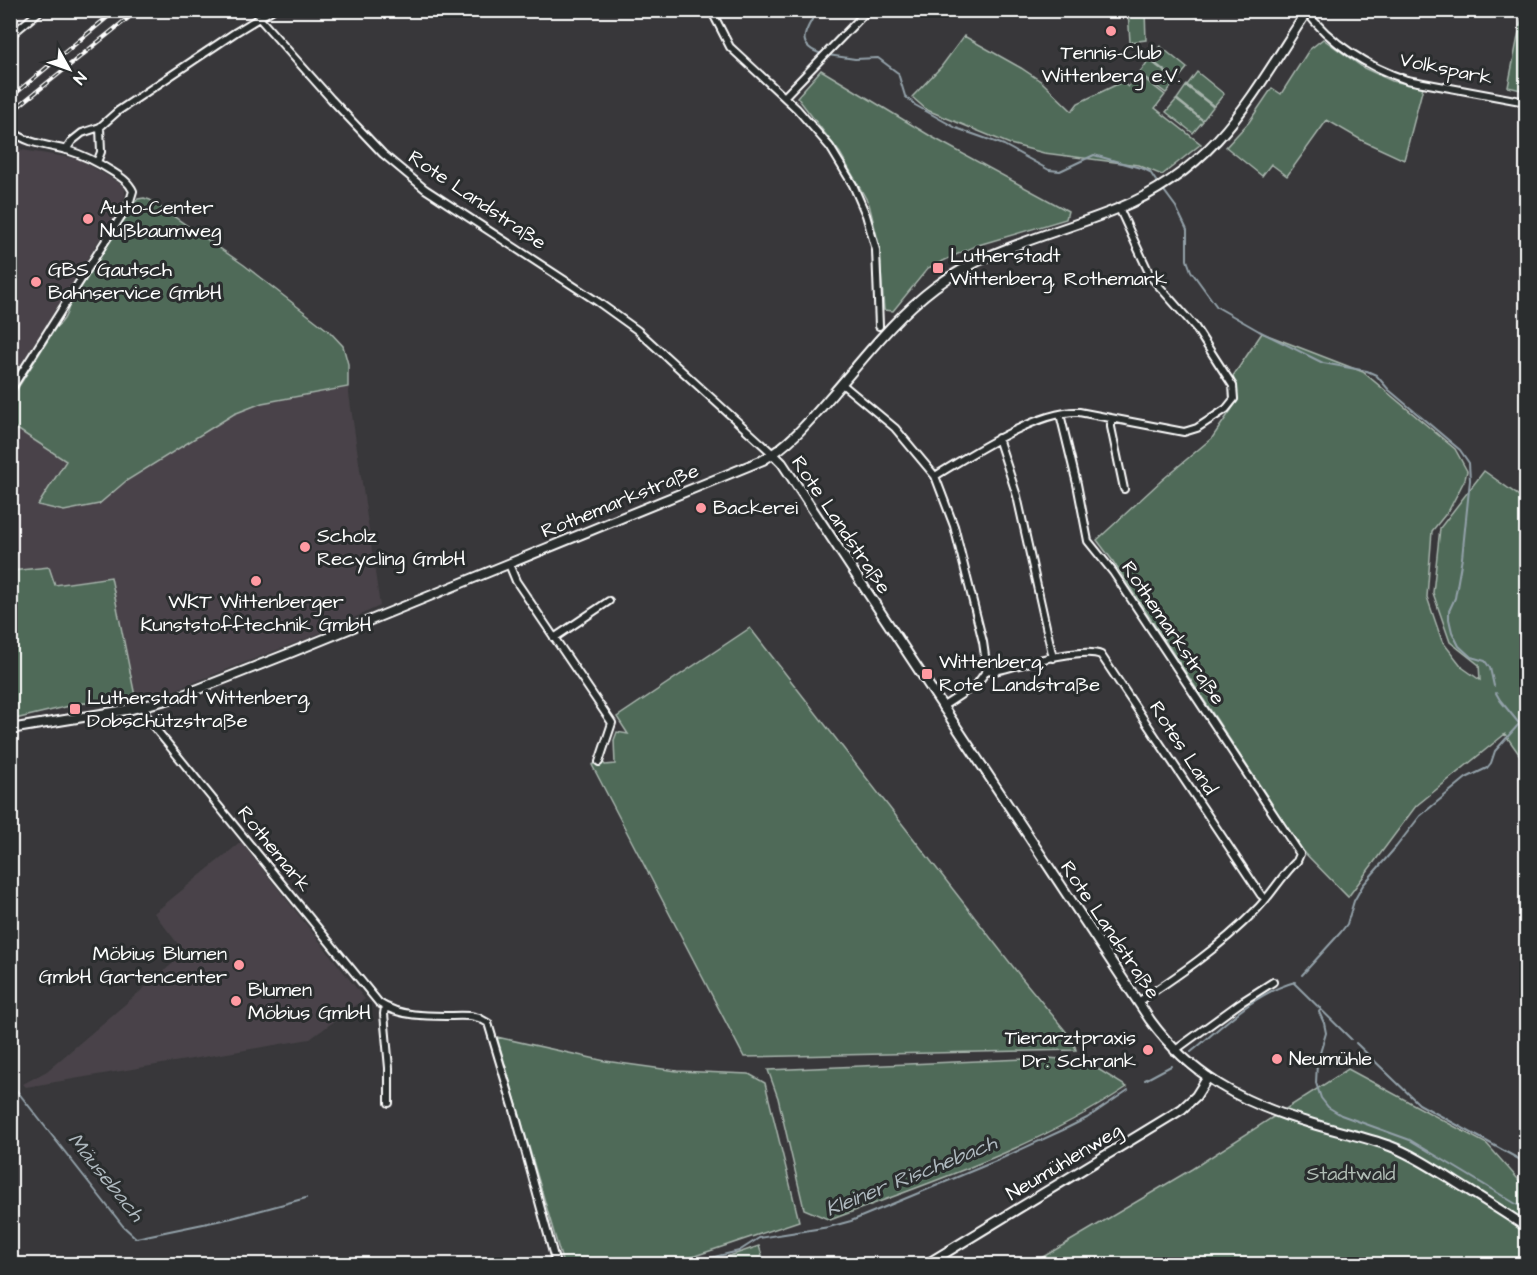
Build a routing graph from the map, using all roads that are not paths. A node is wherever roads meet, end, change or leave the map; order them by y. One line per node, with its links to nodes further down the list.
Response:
1 (41, 10): 7 (street)
2 (272, 10): 6 (street)
3 (711, 10): 8 (street)
4 (868, 10): 8 (street)
5 (1307, 11): 9 (street, Volkspark); 14 (street, Rothemarkstraße)
6 (260, 19): 10 (street); 21 (street, Rote Landstraße)
7 (10, 36)
8 (785, 96): 15 (street)
9 (1527, 102)
10 (100, 127): 12 (street); 13 (street)
11 (10, 130): 12 (street)
12 (66, 150): 13 (street)
13 (97, 162): 17 (street)
14 (1119, 208): 16 (street, Rothemarkstraße); 19 (street)
15 (879, 326)
16 (842, 384): 21 (street, Rothemarkstraße); 22 (street)
17 (10, 391)
18 (1060, 414): 19 (street); 20 (street); 33 (street, Rothemarkstraße)
19 (1111, 419): 23 (street)
20 (998, 438): 22 (street); 27 (street)
21 (773, 454): 24 (street, Rothemarkstraße); 30 (street, Rote Landstraße)
22 (935, 476): 28 (street)
23 (1124, 489)
24 (509, 564): 26 (street); 29 (street, Rothemarkstraße)
25 (609, 601): 26 (street)
26 (554, 638): 32 (street)
27 (1053, 658): 28 (street, Rotes Land); 33 (street, Rotes Land)
28 (987, 670): 30 (street)
29 (143, 707): 31 (street, Rothemarkstraße); 36 (street, Rothemark)
30 (942, 707): 35 (street, Rote Landstraße)
31 (10, 729)
32 (599, 762)
33 (1266, 899): 35 (street)
34 (1273, 982): 37 (street)
35 (1138, 1002): 37 (street, Rote Landstraße)
36 (385, 1007): 39 (street); 41 (street)
37 (1174, 1051): 38 (street, Rote Landstraße)
38 (1208, 1077): 40 (street, Rote Landstraße); 42 (street, Neumühlenweg)
39 (389, 1103)
40 (1527, 1227)
41 (556, 1264)
42 (927, 1264)

